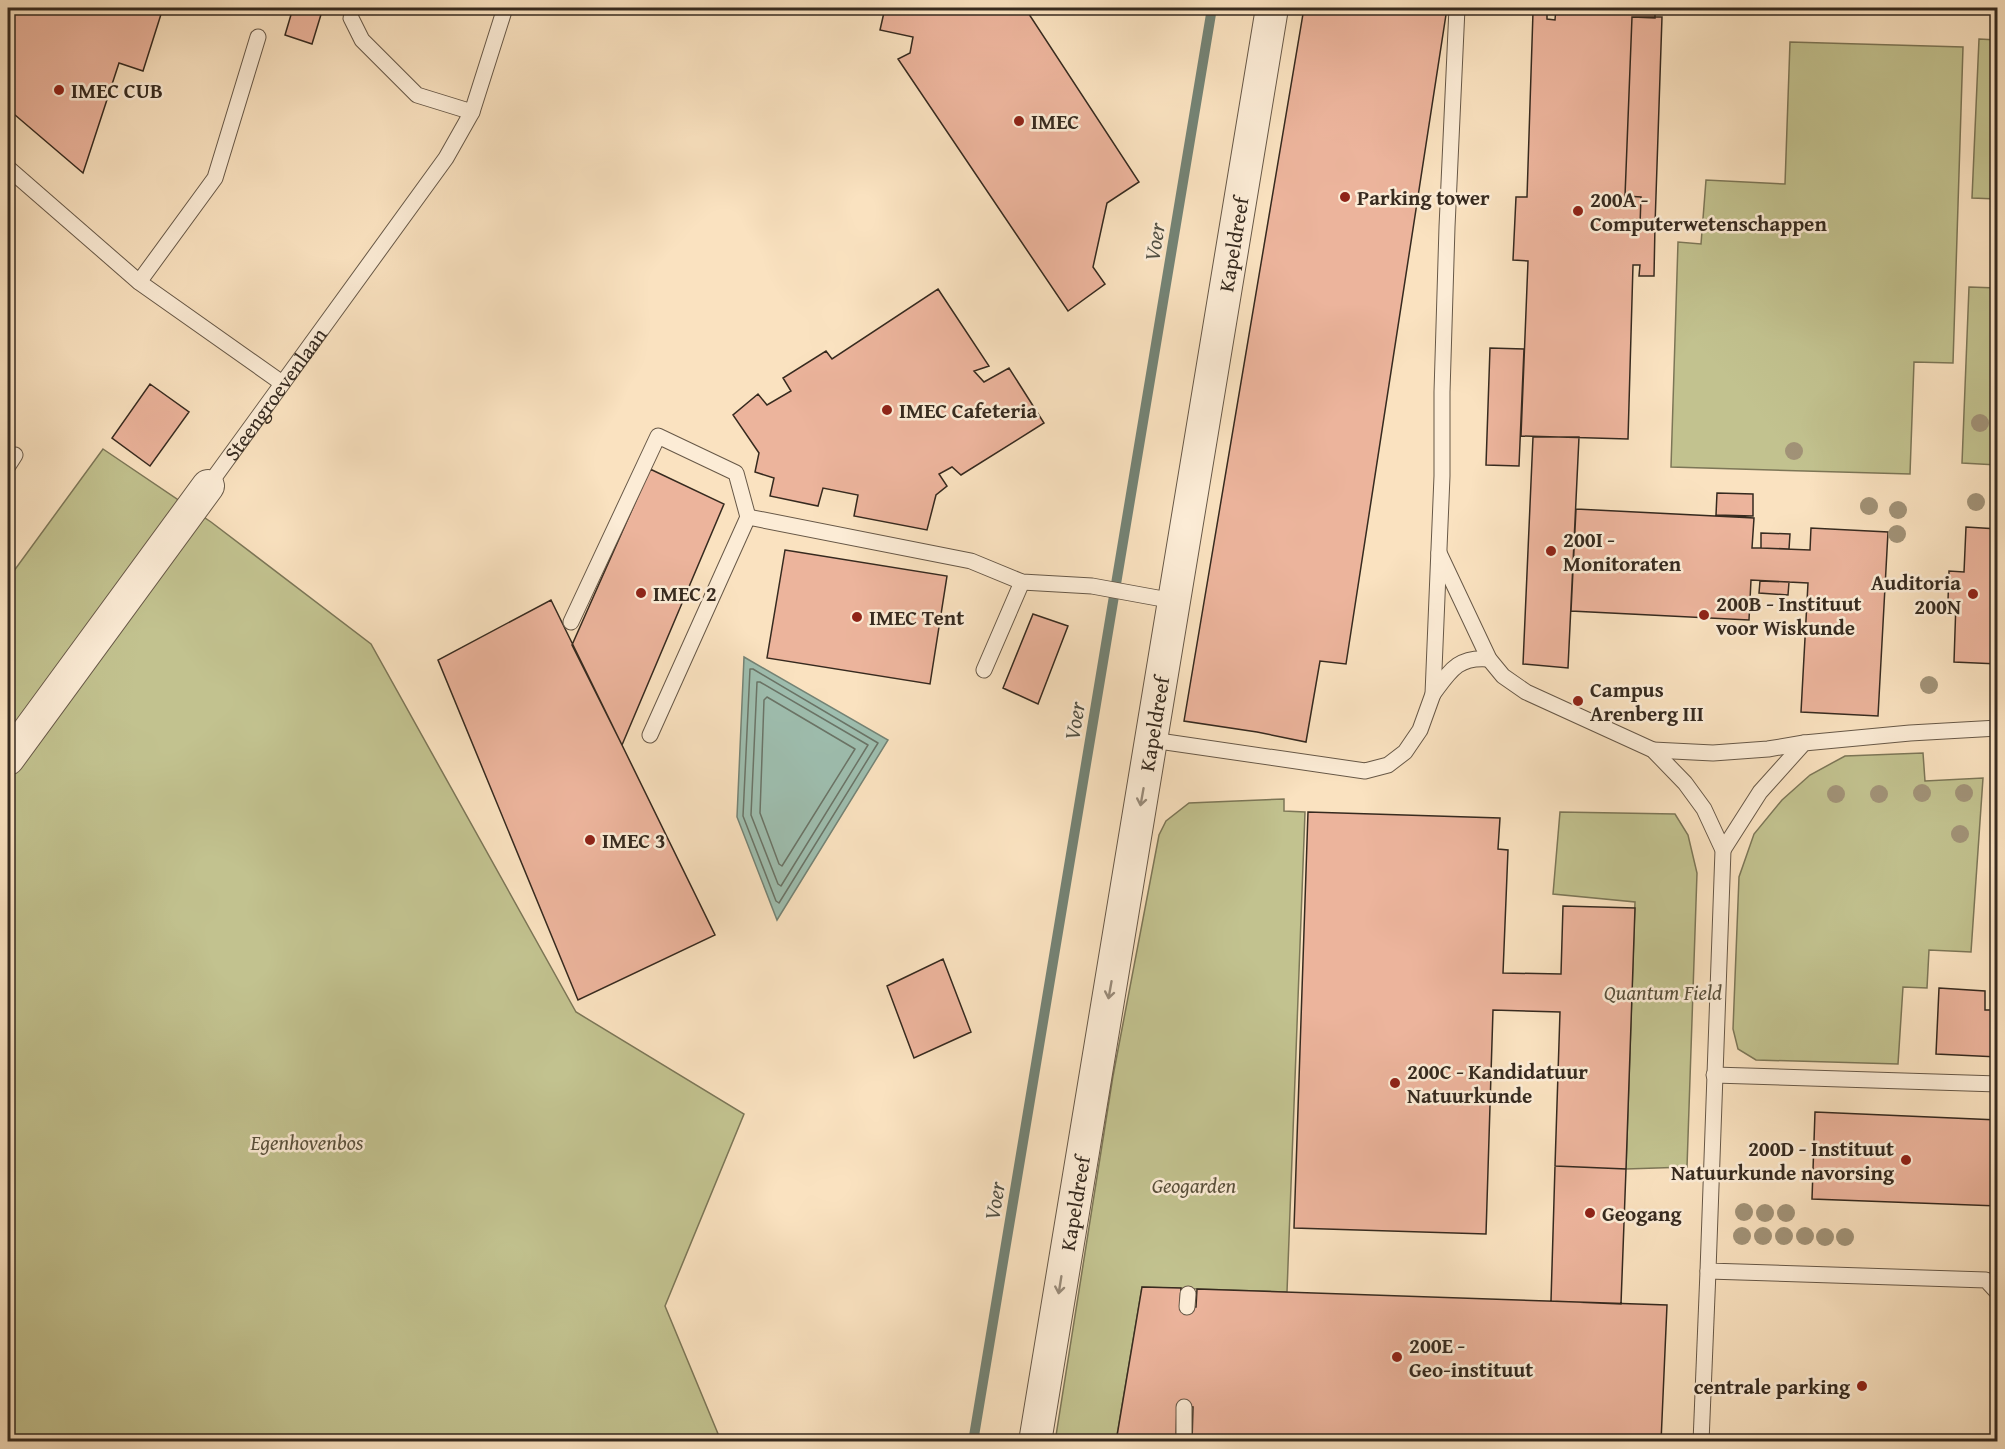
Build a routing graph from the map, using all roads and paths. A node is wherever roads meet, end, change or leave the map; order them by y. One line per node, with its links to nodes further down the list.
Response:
1 (505, 8): 6 (lane, Steengroevenlaan)
2 (1272, 8): 14 (street, Kapeldreef)
3 (1457, 8): 12 (lane)
4 (351, 18): 6 (lane)
5 (258, 37): 8 (lane)
6 (472, 112): 9 (lane, Steengroevenlaan)
7 (8, 168): 8 (lane)
8 (139, 282): 9 (lane)
9 (282, 383): 10 (lane, Steengroevenlaan)
10 (208, 486): 24 (street, Steengroevenlaan)
11 (748, 517): 13 (lane); 15 (lane); 20 (lane)
12 (1439, 553): 16 (lane); 18 (lane)
13 (1022, 582): 14 (lane); 17 (lane)
14 (1174, 601): 21 (street, Kapeldreef)
15 (571, 622)
16 (1490, 659): 18 (lane); 23 (lane)
17 (984, 670)
18 (1433, 694): 21 (lane)
19 (1998, 728): 22 (lane)
20 (650, 735)
21 (1152, 740): 31 (street, Kapeldreef, one-way to 31)
22 (1804, 744): 23 (lane); 25 (lane)
23 (1653, 750): 25 (lane)
24 (8, 759)
25 (1723, 850): 26 (lane)
26 (1714, 1075): 27 (lane); 28 (lane)
27 (1998, 1084)
28 (1708, 1271): 29 (lane); 33 (lane)
29 (1998, 1293)
30 (1184, 1407): 32 (lane)
31 (1035, 1442)
32 (1184, 1442)
33 (1701, 1442)

